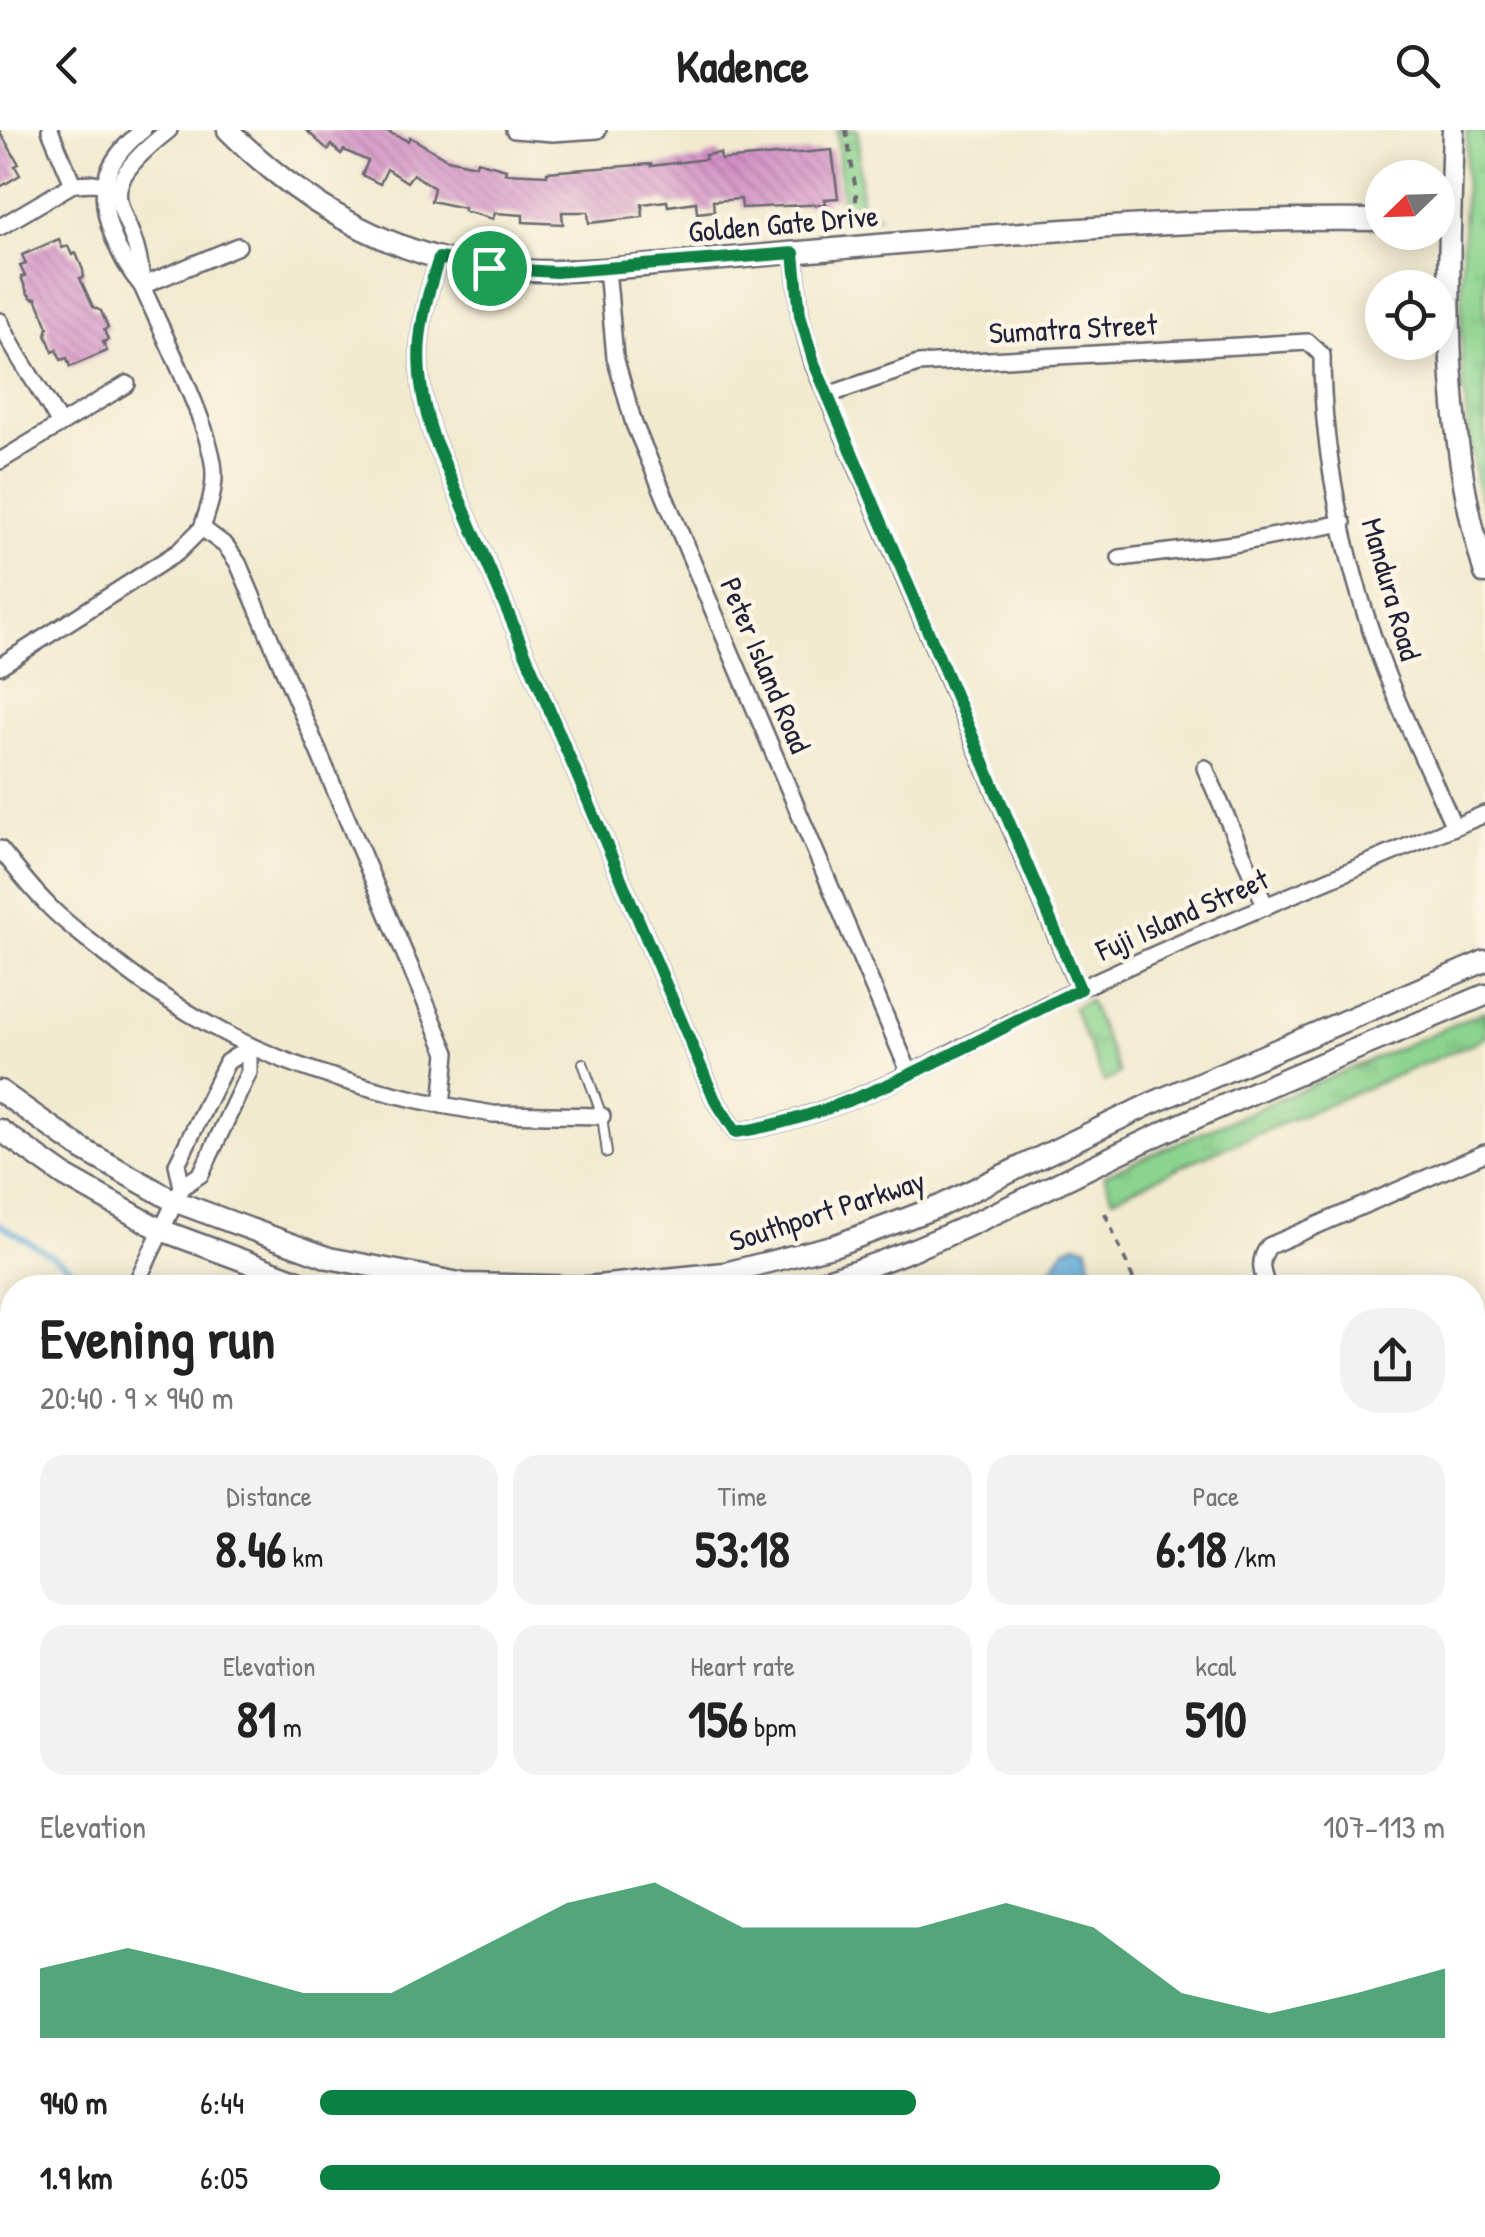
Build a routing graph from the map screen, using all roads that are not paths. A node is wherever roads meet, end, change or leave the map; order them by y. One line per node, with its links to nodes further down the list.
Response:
1 (50, 130): 10 (street)
2 (144, 130): 11 (street)
3 (169, 130): 11 (street)
4 (228, 130): 17 (main road, Golden Gate Drive)
5 (514, 130): 8 (street)
6 (598, 130): 8 (street)
7 (1452, 130): 9 (main road)
8 (553, 131)
9 (1449, 160)
10 (73, 184): 11 (street); 13 (street)
11 (112, 187): 19 (street)
12 (1365, 220): 16 (main road, Golden Gate Drive)
13 (0, 227)
14 (238, 246): 19 (street)
15 (1445, 250): 28 (main road)
16 (794, 253): 18 (main road, Golden Gate Drive); 23 (street)
17 (439, 258): 18 (main road, Golden Gate Drive); 42 (street, Fuji Island Street)
18 (607, 269): 42 (street, Peter Island Road)
19 (142, 286): 27 (street)
20 (0, 320): 24 (street)
21 (1322, 355): 23 (street, Sumatra Street); 26 (street, Mandura Road)
22 (127, 384): 24 (street)
23 (828, 395): 38 (street)
24 (58, 423): 25 (street)
25 (0, 461)
26 (1344, 522): 29 (street); 34 (street, Mandura Road)
27 (202, 528): 31 (street); 44 (street)
28 (1479, 533): 30 (main road)
29 (1120, 558)
30 (1485, 573)
31 (0, 666)
32 (1205, 768): 36 (street)
33 (1485, 814): 34 (street, Fuji Island Street)
34 (1454, 827): 36 (street, Fuji Island Street)
35 (0, 850): 40 (street)
36 (1266, 907): 38 (street, Fuji Island Street)
37 (1485, 960): 54 (main road, Southport Parkway)
38 (1080, 989): 42 (street, Fuji Island Street)
39 (1485, 996): 55 (main road)
40 (249, 1048): 44 (street); 49 (street); 49 (street)
41 (583, 1062): 45 (lane)
42 (910, 1072)
43 (0, 1091): 49 (main road, Southport Parkway)
44 (442, 1106): 45 (street)
45 (602, 1116): 47 (lane)
46 (0, 1130): 50 (main road)
47 (606, 1153)
48 (1485, 1153): 56 (street)
49 (178, 1194): 50 (street); 53 (main road, Southport Parkway)
50 (161, 1230): 51 (street); 52 (main road)
51 (140, 1275)
52 (282, 1275)
53 (418, 1275)
54 (705, 1275)
55 (846, 1275)
56 (1262, 1275)

